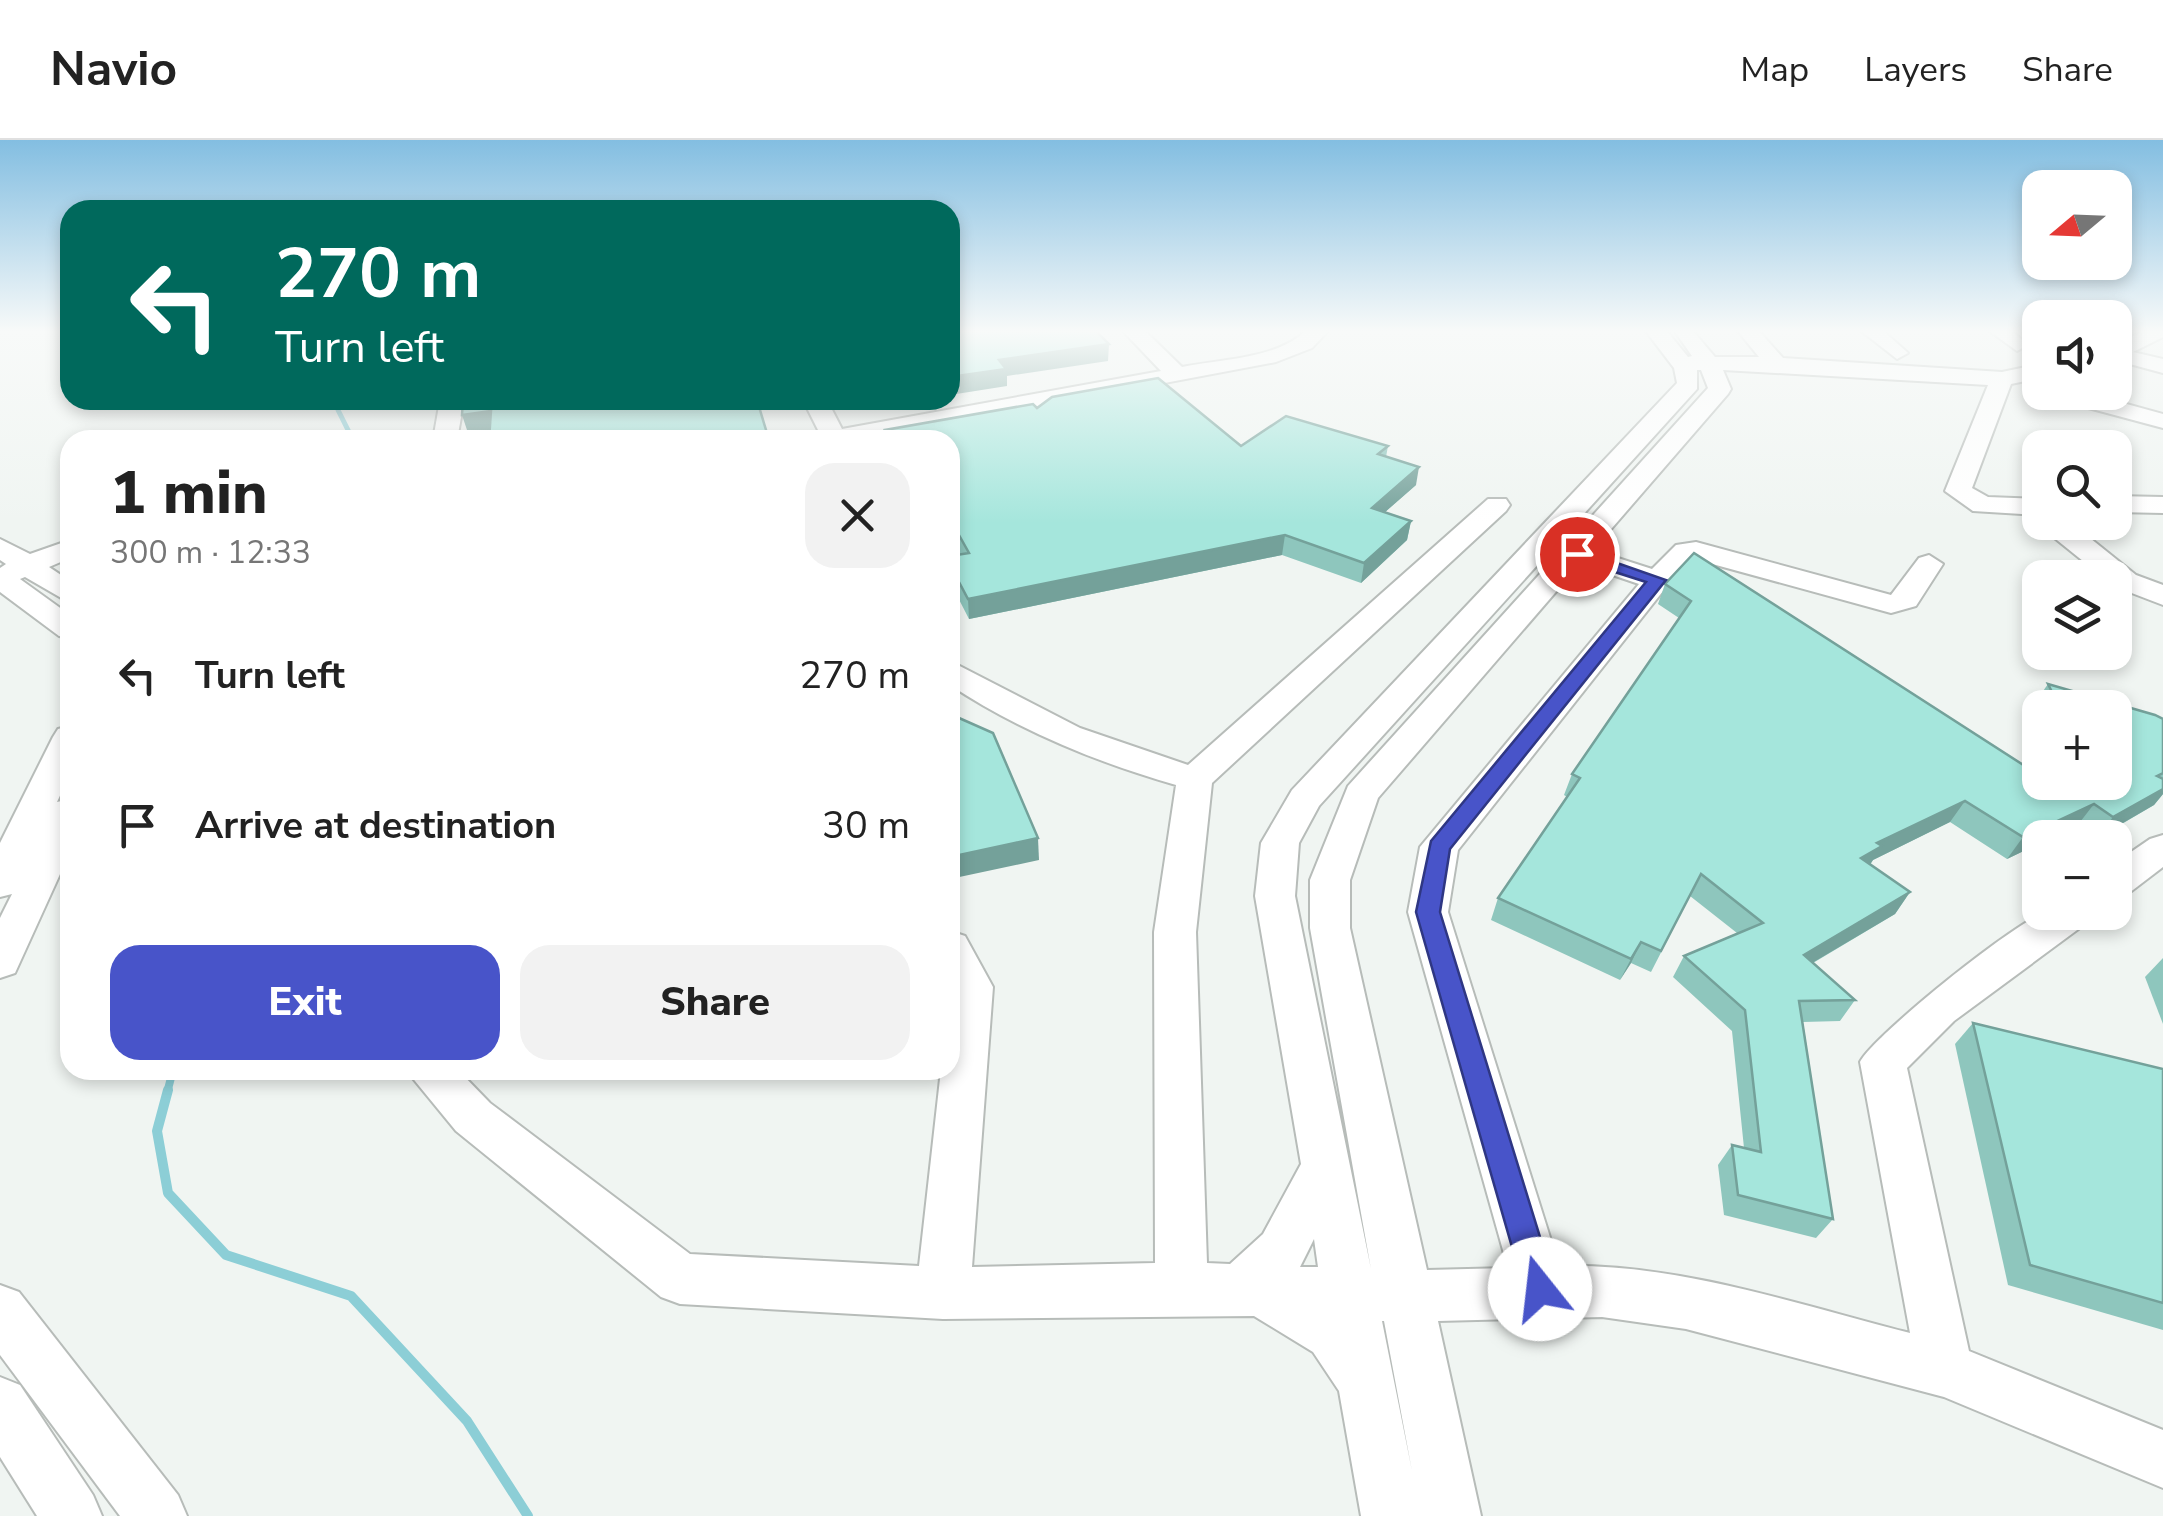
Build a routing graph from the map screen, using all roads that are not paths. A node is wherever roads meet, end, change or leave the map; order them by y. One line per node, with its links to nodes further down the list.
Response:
1 (1070, 394): 7 (street)
2 (1677, 394): 15 (street)
3 (1681, 394): 34 (street)
4 (1996, 394): 11 (street)
5 (2122, 410): 6 (street)
6 (2163, 421)
7 (881, 430)
8 (1497, 504): 24 (street)
9 (2132, 504): 10 (street)
10 (2163, 505)
11 (2022, 510)
12 (2078, 540): 21 (street)
13 (0, 546): 17 (street)
14 (60, 552): 17 (street)
15 (1577, 554): 19 (street); 40 (street)
16 (1929, 564): 19 (street)
17 (28, 566): 18 (street); 20 (street)
18 (0, 577): 22 (street)
19 (1657, 580): 36 (street)
20 (60, 587)
21 (2153, 594)
22 (60, 622)
23 (960, 678): 24 (street)
24 (1195, 780): 35 (street)
25 (0, 805): 26 (street)
26 (55, 806): 29 (street); 31 (street)
27 (2163, 848): 28 (street)
28 (2132, 871)
29 (0, 883)
30 (2049, 930): 42 (street)
31 (0, 962)
32 (960, 965): 37 (street)
33 (438, 1080): 37 (street)
34 (1326, 1164): 38 (street); 39 (street)
35 (1181, 1288): 37 (street); 38 (street)
36 (1540, 1289): 40 (street); 42 (street)
37 (943, 1293)
38 (1250, 1293): 39 (street); 43 (street)
39 (1348, 1296): 40 (street); 43 (street)
40 (1408, 1296): 49 (street)
41 (0, 1311): 47 (street)
42 (1945, 1369): 45 (street)
43 (1368, 1389): 48 (street)
44 (0, 1405): 46 (street)
45 (2163, 1459)
46 (72, 1516)
47 (157, 1516)
48 (1391, 1516)
49 (1451, 1516)

